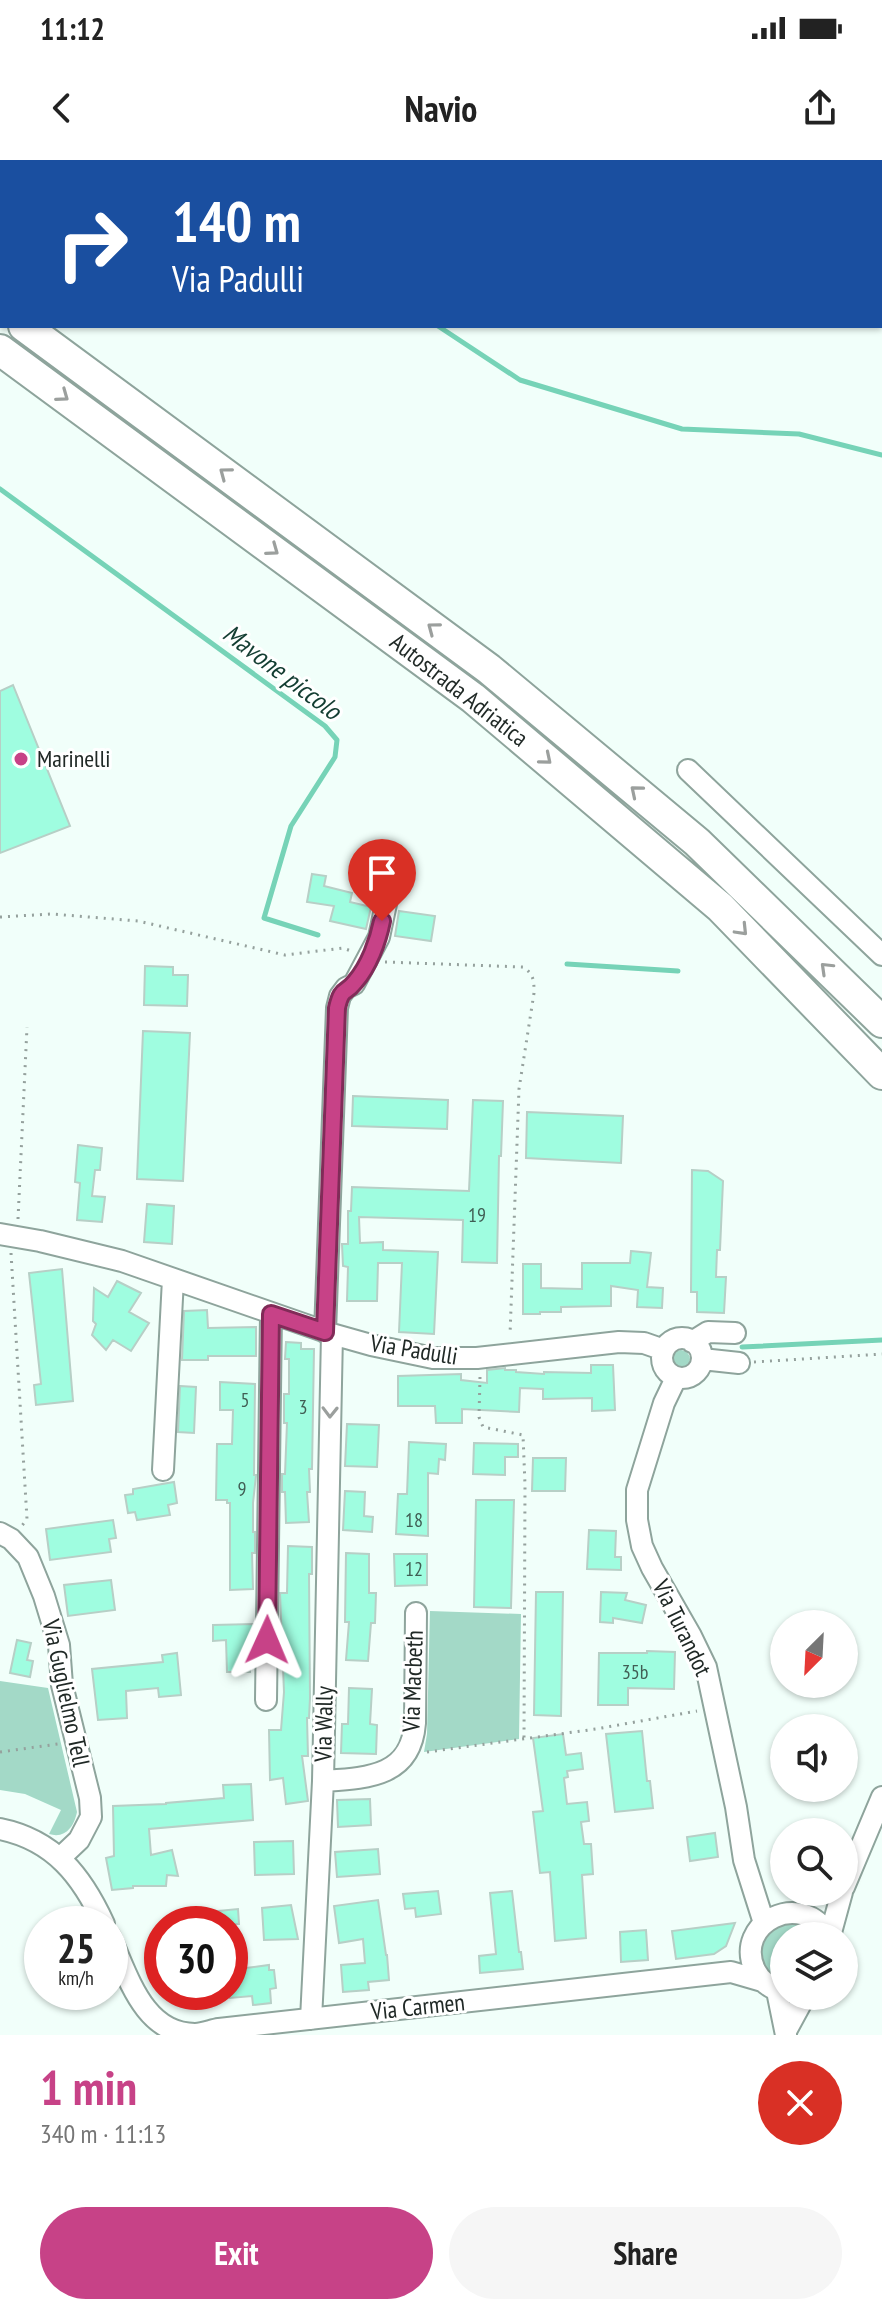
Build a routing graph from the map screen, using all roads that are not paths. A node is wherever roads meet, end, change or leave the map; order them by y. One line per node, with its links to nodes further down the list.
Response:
1 (27, 328): 6 (highway, Autostrada Adriatica, one-way to 1)
2 (0, 350): 7 (highway, Autostrada Adriatica, one-way to 7)
3 (688, 770): 5 (street)
4 (386, 904): 11 (street, Via Wally)
5 (882, 955)
6 (882, 1022)
7 (882, 1074)
8 (8, 1235): 9 (street, Via Padulli)
9 (173, 1279): 10 (street, Via Padulli); 17 (street)
10 (271, 1314): 11 (street, Via Padulli); 20 (street)
11 (328, 1333): 13 (street, Via Padulli); 21 (street, Via Wally, one-way to 21)
12 (735, 1333): 14 (street)
13 (664, 1350): 14 (street, Via Padulli); 16 (street)
14 (697, 1350): 15 (street); 16 (street)
15 (739, 1363)
16 (676, 1378): 26 (street, Via Turandot)
17 (163, 1470)
18 (6, 1536): 25 (street, Via Guglielmo Tell)
19 (416, 1613): 21 (street, Via Macbeth)
20 (266, 1700)
21 (323, 1781): 39 (street, Via Wally)
22 (882, 1797): 24 (street)
23 (0, 1829): 25 (street)
24 (858, 1853)
25 (60, 1858): 27 (street)
26 (752, 1883): 29 (street); 31 (street, Via Turandot)
27 (94, 1906)
28 (815, 1906): 29 (street)
29 (800, 1914): 30 (street); 31 (street)
30 (814, 1922)
31 (764, 1923): 32 (street)
32 (751, 1952): 33 (street); 35 (street)
33 (731, 1972): 36 (street, Via Carmen); 39 (street, Via Carmen)
34 (128, 1975): 39 (street, Via Carmen)
35 (770, 1983)
36 (770, 1987)
37 (780, 2010): 40 (street)
38 (798, 2010): 40 (street)
39 (311, 2019)
40 (786, 2033)

